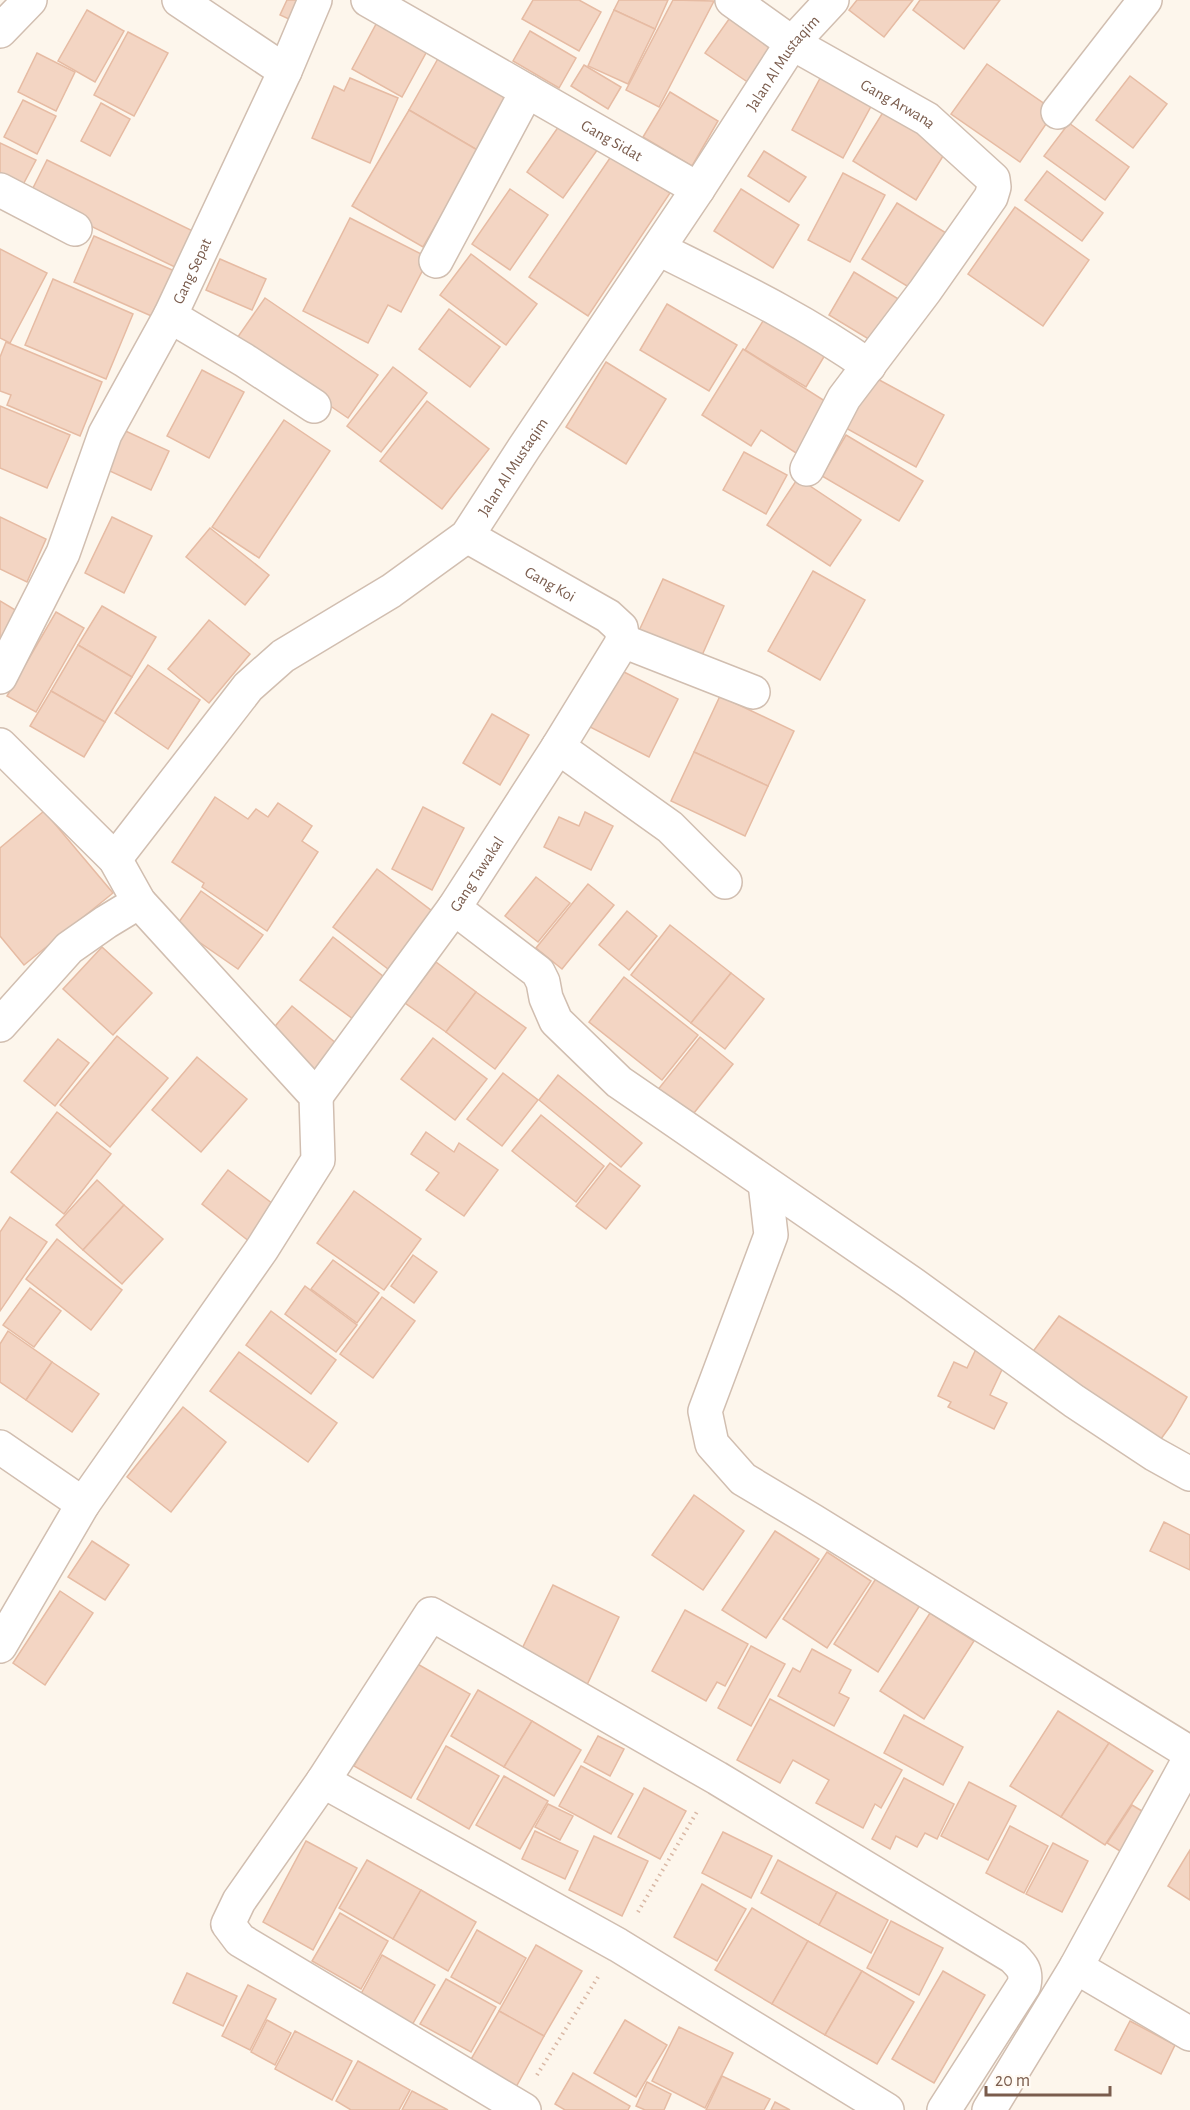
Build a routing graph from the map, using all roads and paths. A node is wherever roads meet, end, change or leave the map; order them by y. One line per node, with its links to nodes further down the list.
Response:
1 (30, 0): 8 (street)
2 (179, 0): 10 (street)
3 (315, 0): 10 (street)
4 (368, 0): 11 (street, Gang Sidat)
5 (732, 0): 9 (street, Gang Arwana)
6 (832, 0): 9 (street, Jalan Al Mustaqim)
7 (1145, 0): 12 (street)
8 (0, 31)
9 (792, 43): 13 (street, Jalan Al Mustaqim); 19 (street, Gang Arwana)
10 (285, 71): 18 (street, Gang Sepat)
11 (527, 92): 13 (street, Gang Sidat); 17 (street)
12 (1058, 112)
13 (698, 189): 16 (street, Jalan Al Mustaqim)
14 (0, 190): 15 (street)
15 (75, 229)
16 (658, 249): 19 (street); 22 (street, Jalan Al Mustaqim)
17 (436, 261)
18 (170, 316): 20 (street, Gang Sepat); 24 (street)
19 (869, 366): 21 (street)
20 (314, 406)
21 (807, 469)
22 (466, 536): 23 (street, Gang Koi); 28 (street, Jalan Al Mustaqim)
23 (623, 641): 25 (street); 27 (street, Gang Tawakal)
24 (0, 677)
25 (753, 692)
26 (0, 745): 28 (street)
27 (558, 747): 29 (street); 31 (street, Gang Tawakal)
28 (115, 859): 30 (street)
29 (725, 882)
30 (139, 902): 32 (street); 33 (street)
31 (454, 908): 33 (street, Gang Tawakal); 34 (street)
32 (0, 1025)
33 (316, 1096): 37 (street)
34 (765, 1183): 36 (street); 39 (street)
35 (0, 1447): 37 (street)
36 (1190, 1474)
37 (83, 1504): 38 (street)
38 (0, 1646)
39 (1190, 1755): 41 (street)
40 (323, 1781): 43 (street); 44 (street); 45 (street)
41 (1076, 1967): 42 (street); 46 (street)
42 (1190, 2034)
43 (524, 2110)
44 (887, 2110)
45 (944, 2110)
46 (989, 2110)

